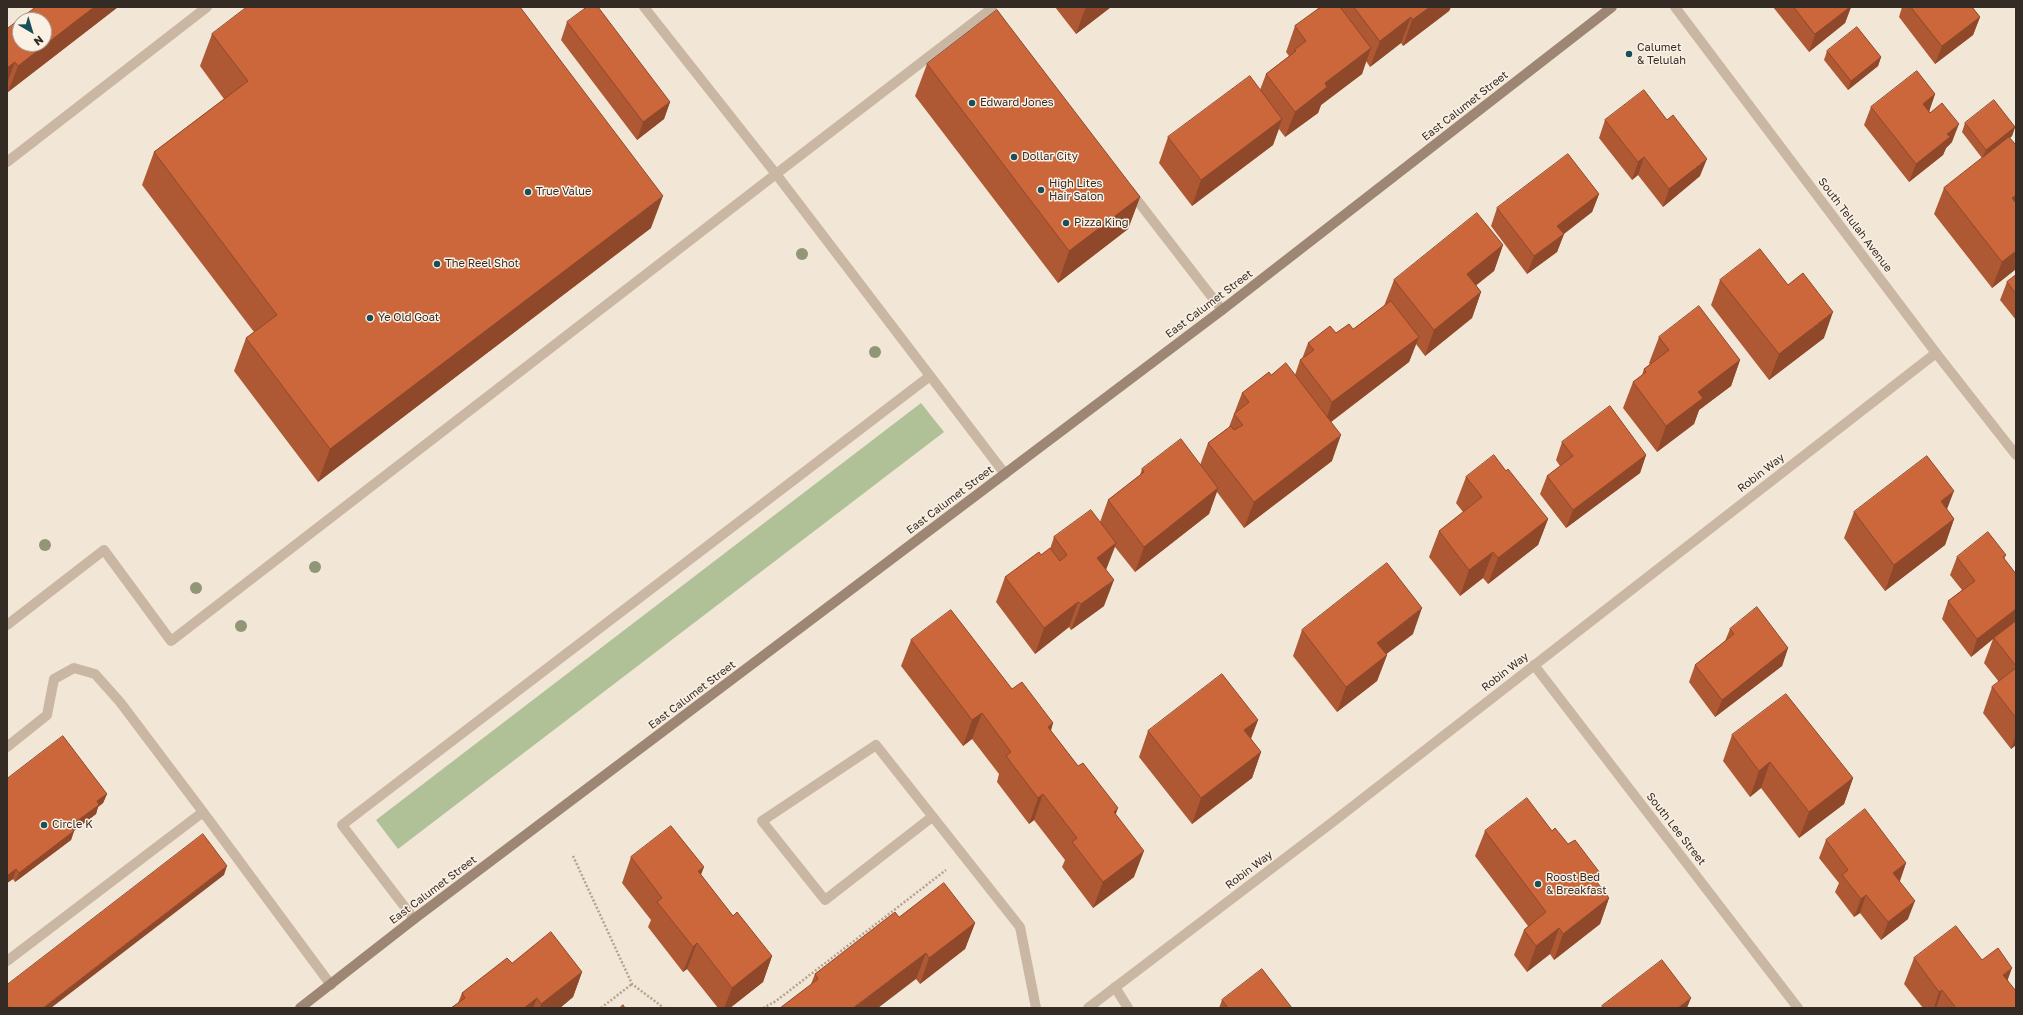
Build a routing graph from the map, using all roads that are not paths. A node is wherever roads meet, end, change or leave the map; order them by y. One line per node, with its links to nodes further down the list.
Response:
1 (207, 7): 6 (street)
2 (644, 7): 7 (street)
3 (1612, 7): 9 (main road, East Calumet Street)
4 (1675, 7): 10 (street, South Telulah Avenue)
5 (1006, 28): 7 (street)
6 (7, 162)
7 (776, 174): 11 (street); 14 (street)
8 (1125, 184): 9 (street)
9 (1222, 310): 13 (main road, East Calumet Street)
10 (1936, 353): 12 (street, South Telulah Avenue); 15 (street, Robin Way)
11 (930, 376): 13 (street); 19 (street)
12 (2016, 455)
13 (1005, 474): 19 (main road, East Calumet Street)
14 (7, 625)
15 (1534, 665): 22 (street, Robin Way); 27 (street, South Lee Street)
16 (7, 747): 17 (street)
17 (203, 812): 20 (street); 21 (street)
18 (932, 817): 18 (street); 24 (street)
19 (414, 919): 21 (main road, East Calumet Street)
20 (7, 961)
21 (332, 985): 23 (main road, East Calumet Street)
22 (1115, 987): 25 (street, Robin Way); 26 (street)
23 (300, 1008)
24 (1036, 1008)
25 (1088, 1008)
26 (1128, 1008)
27 (1798, 1008)

